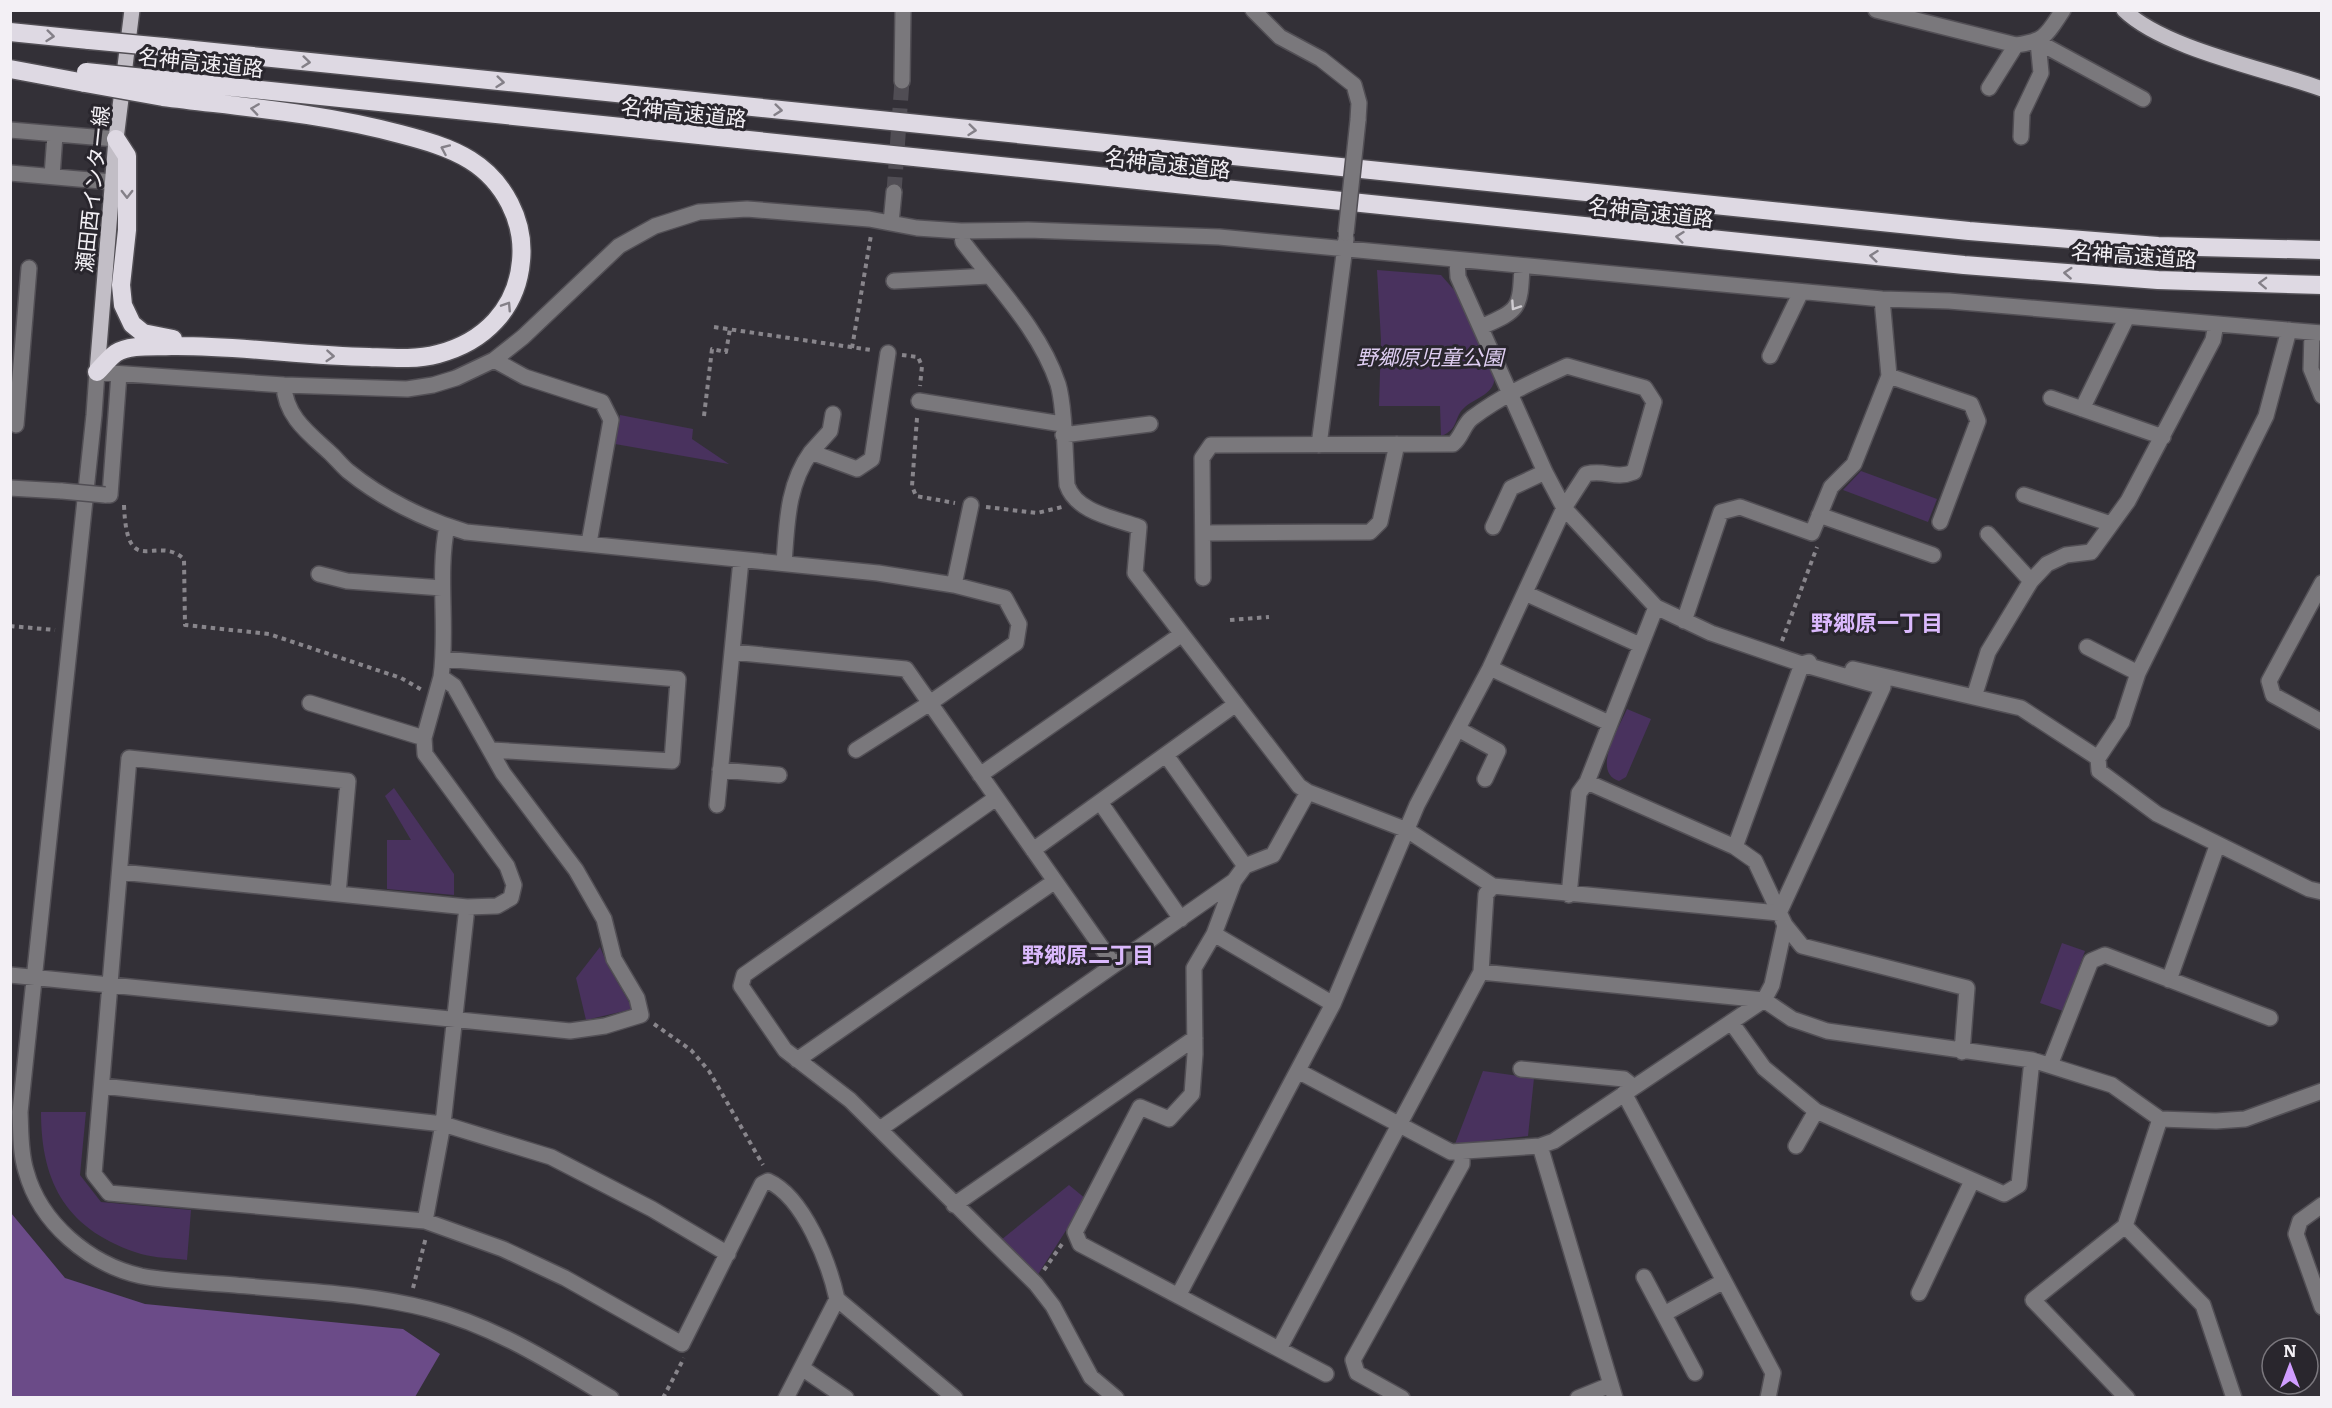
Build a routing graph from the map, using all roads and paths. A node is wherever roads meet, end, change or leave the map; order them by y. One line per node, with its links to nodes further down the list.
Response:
1 (132, 10): 21 (main road, 瀬田西インター線)
2 (903, 10): 13 (street)
3 (1253, 10): 29 (street, bridge)
4 (1876, 10): 9 (street)
5 (2063, 10): 8 (street)
6 (2124, 10): 16 (main road)
7 (10, 32): 30 (highway, 名神高速道路, one-way to 30, bridge)
8 (2038, 42): 9 (street); 17 (street); 20 (street)
9 (2016, 45): 15 (street)
10 (10, 64): 12 (highway, 名神高速道路)
11 (10, 69): 12 (highway)
12 (85, 77): 14 (highway, 名神高速道路, bridge)
13 (902, 81)
14 (163, 88): 36 (highway, 名神高速道路, one-way to 14); 47 (highway, one-way to 14)
15 (1989, 88)
16 (2322, 89)
17 (2143, 99)
18 (10, 130): 19 (street)
19 (55, 135): 21 (street); 23 (street)
20 (2021, 137)
21 (116, 139): 24 (main road, 瀬田西インター線); 47 (highway, one-way to 47)
22 (10, 173): 23 (street)
23 (52, 176): 24 (street)
24 (112, 182): 52 (main road, 瀬田西インター線)
25 (894, 192): 27 (street)
26 (874, 220): 27 (street); 48 (path); 51 (street)
27 (891, 223): 28 (street)
28 (961, 231): 29 (street); 34 (street)
29 (1344, 249): 31 (street); 68 (street)
30 (2322, 250)
31 (1457, 261): 32 (street); 42 (street)
32 (1522, 267): 37 (street); 42 (street, one-way to 42)
33 (29, 268): 46 (street)
34 (989, 276): 35 (street); 65 (street)
35 (894, 281)
36 (2322, 285)
37 (1801, 292): 38 (street); 50 (street)
38 (1882, 299): 39 (street); 54 (street)
39 (2127, 317): 40 (street); 60 (street)
40 (2216, 324): 44 (street); 66 (street)
41 (714, 327): 43 (path)
42 (1481, 327): 56 (street)
43 (730, 329): 48 (path); 62 (path)
44 (2289, 330): 45 (street); 110 (street)
45 (2317, 333): 57 (street)
46 (17, 334): 64 (street)
47 (212, 346): 52 (highway)
48 (852, 348): 49 (path)
49 (888, 353): 59 (path); 69 (street)
50 (1770, 357)
51 (494, 360): 55 (street); 85 (street)
52 (97, 372): 53 (street); 101 (street)
53 (119, 374): 55 (street); 72 (street)
54 (1889, 375): 77 (street); 78 (street)
55 (284, 385): 80 (street)
56 (1512, 392): 67 (street); 70 (street); 76 (street)
57 (2322, 396)
58 (2050, 398): 60 (street)
59 (919, 400): 65 (street); 75 (path)
60 (2082, 409): 66 (street)
61 (833, 414): 69 (street)
62 (704, 416)
63 (1150, 424): 65 (street)
64 (16, 425)
65 (1063, 429): 74 (street)
66 (2163, 437): 79 (street)
67 (1398, 444): 68 (street); 82 (street)
68 (1319, 445): 82 (street)
69 (811, 452): 88 (street)
70 (1545, 472): 76 (street); 81 (street)
71 (10, 488): 72 (street, bridge)
72 (108, 495): 113 (path)
73 (2024, 495): 79 (street)
74 (1071, 496): 75 (path); 102 (street)
75 (971, 505): 93 (street)
76 (1564, 508): 95 (street); 96 (street)
77 (1819, 515): 83 (street); 86 (street)
78 (1940, 522)
79 (2111, 524): 91 (street)
80 (447, 526): 85 (street); 94 (street)
81 (1492, 527)
82 (1203, 533): 90 (street)
83 (1812, 533): 99 (street); 106 (path)
84 (1988, 534): 91 (street)
85 (589, 543): 87 (street)
86 (1933, 555)
87 (741, 560): 88 (street); 105 (street)
88 (784, 563): 93 (street)
89 (319, 573): 94 (street)
90 (1203, 578)
91 (2031, 581): 112 (street)
92 (2322, 583): 117 (street)
93 (954, 585): 115 (street)
94 (442, 588): 107 (street)
95 (1525, 593): 103 (street); 109 (street)
96 (1656, 607): 99 (street); 103 (street)
97 (1269, 617): 98 (path)
98 (1230, 620)
99 (1684, 621): 106 (street)
100 (10, 626): 101 (path)
101 (71, 631): 153 (street)
102 (1182, 634): 116 (street); 127 (street)
103 (1640, 645): 118 (street)
104 (2087, 647): 110 (street)
105 (732, 652): 115 (street); 125 (street)
106 (1776, 655): 108 (street)
107 (443, 659): 111 (street); 121 (street)
108 (1802, 664): 112 (street); 136 (street); 148 (street)
109 (1490, 668): 118 (street); 119 (street)
110 (2138, 673): 124 (street)
111 (441, 677): 113 (street); 121 (street)
112 (1974, 697): 124 (street)
113 (435, 698): 120 (street)
114 (310, 703): 120 (street)
115 (930, 703): 122 (street); 127 (street)
116 (1236, 704): 123 (street); 130 (street)
117 (2322, 722)
118 (1609, 723): 129 (street)
119 (1458, 729): 128 (street); 134 (street)
120 (424, 738): 146 (street)
121 (492, 750): 158 (street)
122 (856, 750)
123 (1166, 755): 132 (street); 138 (street)
124 (2098, 758): 135 (street)
125 (720, 770): 126 (street); 133 (street)
126 (779, 774)
127 (980, 775): 131 (street)
128 (1485, 779)
129 (1587, 782): 136 (street); 145 (street)
130 (1308, 792): 134 (street); 138 (street)
131 (996, 798): 137 (street); 164 (street)
132 (1100, 802): 137 (street); 147 (street)
133 (717, 805)
134 (1407, 830): 142 (street); 157 (street)
135 (2217, 846): 143 (street); 154 (street)
136 (1735, 847): 148 (street)
137 (1033, 850): 140 (street)
138 (1245, 866): 141 (street)
139 (120, 872): 144 (street); 144 (street); 155 (street)
140 (1055, 881): 150 (street); 164 (street)
141 (1234, 881): 147 (street); 149 (street)
142 (1493, 886): 145 (street); 151 (street)
143 (2322, 892)
144 (338, 894): 146 (street)
145 (1569, 895): 148 (street)
146 (466, 907): 159 (street)
147 (1181, 919): 150 (street)
148 (1782, 919): 156 (street); 163 (street)
149 (1214, 934): 157 (street); 162 (street)
150 (1114, 965): 176 (street)
151 (1481, 972): 156 (street); 175 (street)
152 (10, 975): 153 (street)
153 (34, 977): 155 (street); 205 (street)
154 (2169, 980): 160 (street); 166 (street)
155 (110, 985): 159 (street); 169 (street)
156 (1764, 1000): 161 (street); 163 (street)
157 (1333, 1004): 168 (street)
158 (641, 1015): 159 (street); 180 (path)
159 (454, 1018): 174 (street)
160 (2270, 1018)
161 (1731, 1022): 170 (street); 172 (street)
162 (1196, 1038): 182 (street); 195 (street)
163 (1962, 1052): 165 (street)
164 (797, 1060): 176 (street)
165 (2032, 1060): 166 (street); 181 (street)
166 (2050, 1065): 173 (street)
167 (1521, 1069): 170 (street)
168 (1298, 1071): 175 (street); 195 (street)
169 (102, 1086): 174 (street); 184 (street)
170 (1629, 1090): 177 (street); 192 (street)
171 (2322, 1091): 173 (street)
172 (1816, 1111): 178 (street); 181 (street)
173 (2160, 1119): 185 (street)
174 (443, 1124): 184 (street); 187 (street)
175 (1399, 1125): 179 (street); 200 (street)
176 (880, 1129): 182 (street)
177 (1540, 1146): 179 (street); 204 (street)
178 (1796, 1146)
179 (1462, 1152): 211 (street)
180 (768, 1181): 187 (street); 196 (street)
181 (1972, 1181): 194 (street)
182 (954, 1205): 188 (street)
183 (2322, 1205): 197 (street)
184 (427, 1221): 193 (path); 199 (street)
185 (2125, 1226): 214 (street); 215 (street)
186 (1063, 1242): 190 (path)
187 (728, 1254): 199 (street)
188 (1018, 1267): 191 (street); 210 (street)
189 (1644, 1277): 198 (street)
190 (1040, 1278)
191 (1008, 1279)
192 (1724, 1281): 198 (street); 213 (street)
193 (413, 1288)
194 (1919, 1293)
195 (1178, 1296): 200 (street)
196 (837, 1299): 201 (street); 209 (street)
197 (2322, 1307)
198 (1664, 1314): 202 (street)
199 (682, 1344): 206 (path)
200 (1279, 1349): 203 (street)
201 (802, 1368): 207 (street); 208 (street)
202 (1695, 1372)
203 (1326, 1374)
204 (1613, 1391): 212 (street)
205 (611, 1398)
206 (663, 1398)
207 (786, 1398)
208 (846, 1398)
209 (955, 1398)
210 (1116, 1398)
211 (1402, 1398)
212 (1578, 1398)
213 (1768, 1398)
214 (2127, 1398)
215 (2234, 1398)

